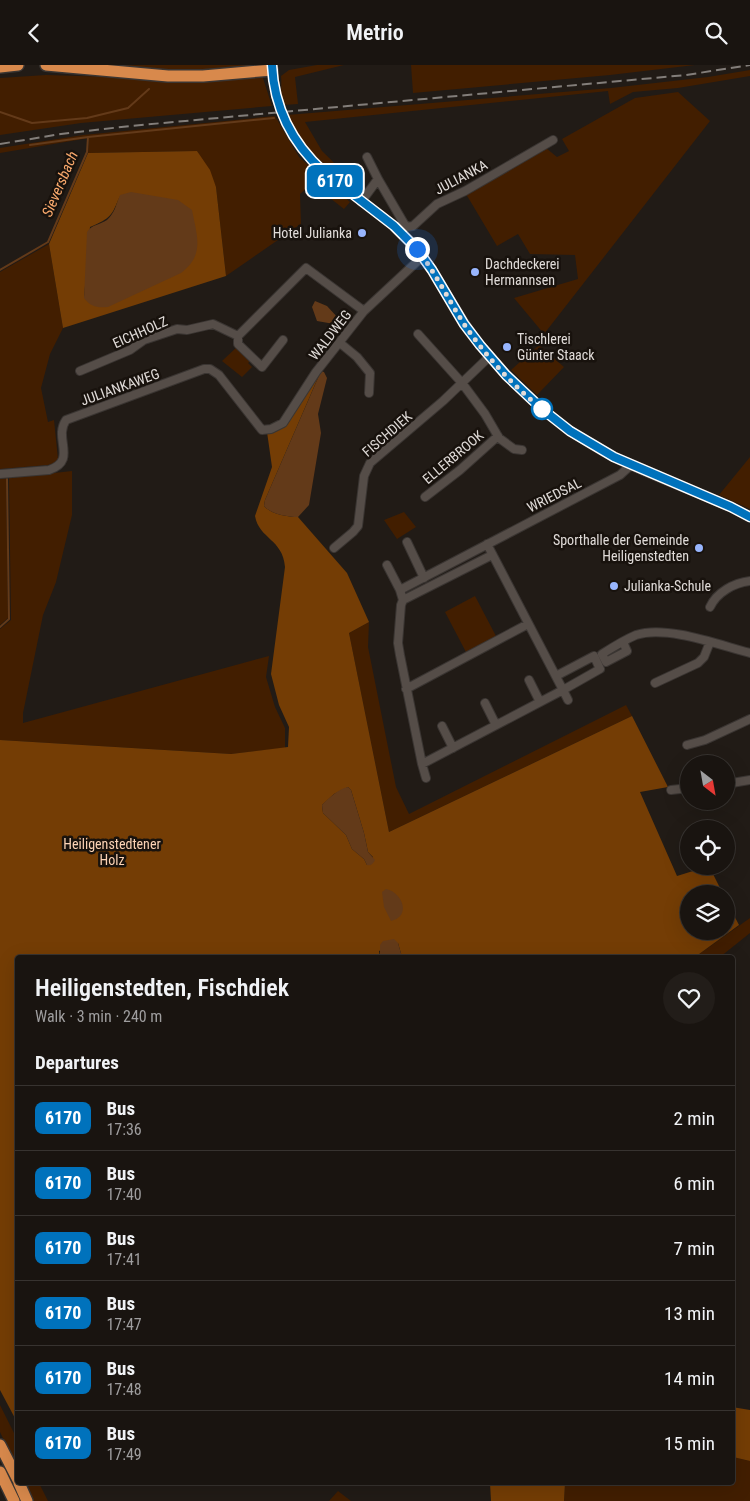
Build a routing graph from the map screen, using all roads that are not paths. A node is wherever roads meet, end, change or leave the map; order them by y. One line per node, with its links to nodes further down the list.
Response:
1 (18, 65): 3 (highway)
2 (46, 65): 4 (highway)
3 (0, 67)
4 (272, 67): 8 (street, bridge)
5 (553, 140): 7 (street, JULIANKA)
6 (367, 157): 7 (street, JULIANKA)
7 (378, 179): 8 (street)
8 (361, 201): 9 (street)
9 (422, 256): 10 (street, WALDWEG); 15 (street)
10 (364, 311): 12 (street); 14 (street, WALDWEG)
11 (418, 334): 17 (street, ELLERBROOK)
12 (238, 336): 13 (street); 16 (street, EICHHOLZ)
13 (283, 340)
14 (340, 343): 18 (street); 19 (street, WALDWEG)
15 (490, 356): 17 (street, FISCHDIEK); 22 (street)
16 (80, 371)
17 (462, 383): 20 (street, ELLERBROOK); 28 (street, FISCHDIEK)
18 (369, 393)
19 (262, 430): 23 (street, JULIANKAWEG)
20 (498, 436): 21 (street, ELLERBROOK); 24 (street, ELLERBROOK)
21 (522, 450)
22 (632, 465): 25 (street); 27 (street, WRIEDSAL)
23 (0, 474)
24 (425, 497)
25 (750, 517)
26 (407, 542): 31 (street)
27 (486, 544): 29 (street); 31 (street, WRIEDSAL)
28 (334, 548)
29 (492, 555): 34 (street); 36 (street)
30 (387, 565): 33 (street)
31 (424, 578): 33 (street, WRIEDSAL)
32 (750, 581): 35 (street)
33 (400, 590): 34 (street)
34 (403, 600): 43 (street)
35 (710, 607)
36 (528, 624): 40 (street); 43 (street)
37 (623, 642): 38 (street)
38 (710, 642): 39 (street); 42 (street)
39 (750, 653)
40 (556, 676): 44 (street); 44 (street)
41 (529, 680): 46 (street)
42 (655, 683)
43 (406, 689): 53 (street)
44 (563, 690): 45 (street); 46 (street)
45 (568, 699)
46 (540, 702): 49 (street)
47 (485, 703): 49 (street)
48 (750, 719): 51 (street)
49 (496, 725): 52 (street)
50 (442, 726): 52 (street)
51 (687, 745)
52 (453, 748): 53 (street)
53 (422, 764): 54 (street)
54 (426, 778)
55 (750, 780): 56 (street)
56 (735, 783)
57 (680, 789): 58 (street)
58 (671, 790)
59 (0, 1445): 61 (highway)
60 (0, 1472): 63 (highway)
61 (15, 1475)
62 (20, 1485): 64 (highway)
63 (14, 1501)
64 (27, 1501)

